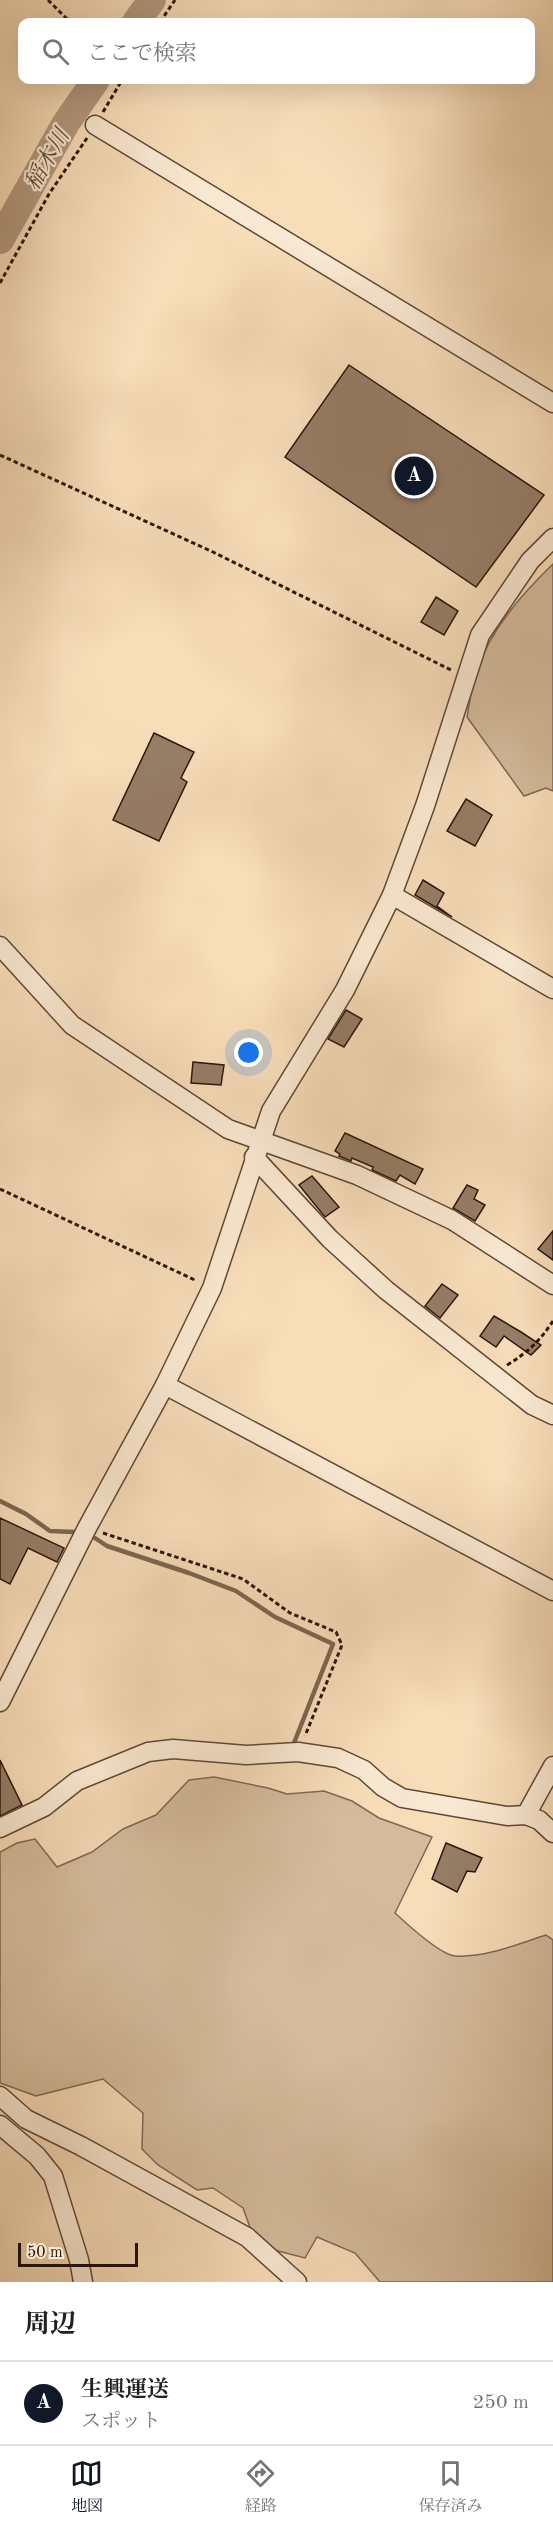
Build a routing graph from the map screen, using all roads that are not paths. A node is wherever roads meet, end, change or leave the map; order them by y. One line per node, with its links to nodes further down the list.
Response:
1 (95, 125): 2 (street)
2 (553, 403)
3 (553, 538): 4 (street)
4 (392, 895): 6 (street); 7 (street)
5 (0, 946): 7 (street)
6 (553, 989)
7 (257, 1149): 8 (street); 9 (street); 10 (street)
8 (553, 1285)
9 (165, 1385): 11 (street); 12 (street)
10 (553, 1415)
11 (553, 1591)
12 (0, 1702)
13 (553, 1766): 14 (street)
14 (526, 1815): 15 (street); 16 (street)
15 (0, 1828)
16 (553, 1833)
17 (0, 2096): 20 (street)
18 (0, 2125): 19 (street)
19 (83, 2282)
20 (297, 2282)

